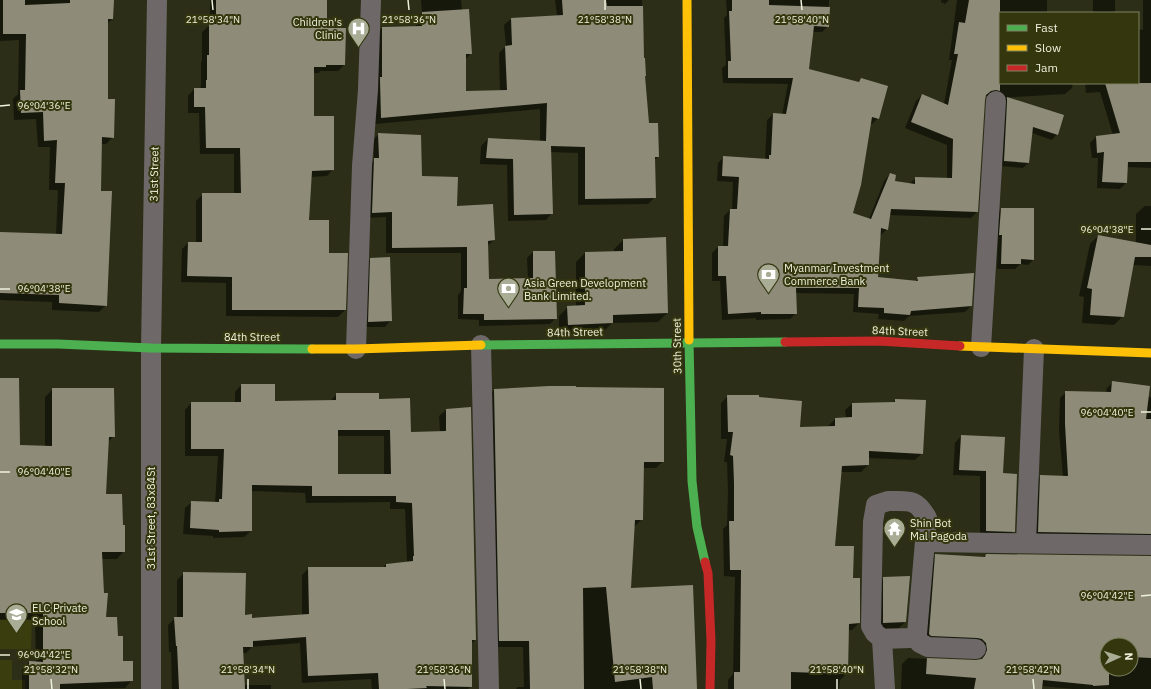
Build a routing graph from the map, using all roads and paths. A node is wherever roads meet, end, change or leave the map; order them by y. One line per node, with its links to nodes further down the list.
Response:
1 (158, 0): 9 (street, 31st Street)
2 (371, 0): 10 (street)
3 (688, 0): 5 (main road, 30th Street)
4 (996, 100): 8 (street)
5 (688, 343): 7 (main road, 84th Street); 8 (main road, 84th Street); 21 (main road, 30th Street)
6 (0, 344): 9 (main road, 84th Street)
7 (481, 345): 10 (main road, 84th Street); 20 (street)
8 (981, 347): 11 (main road, 84th Street)
9 (151, 348): 10 (main road, 84th Street); 19 (street, 31st Street, 83x84St)
10 (356, 349)
11 (1034, 349): 12 (main road, 84th Street); 14 (street)
12 (1151, 353)
13 (926, 542): 14 (street); 16 (street); 17 (street)
14 (1026, 542): 15 (street)
15 (1151, 545)
16 (915, 637): 17 (street); 18 (street)
17 (882, 639): 22 (street)
18 (976, 649)
19 (151, 689)
20 (489, 689)
21 (710, 689)
22 (884, 689)

